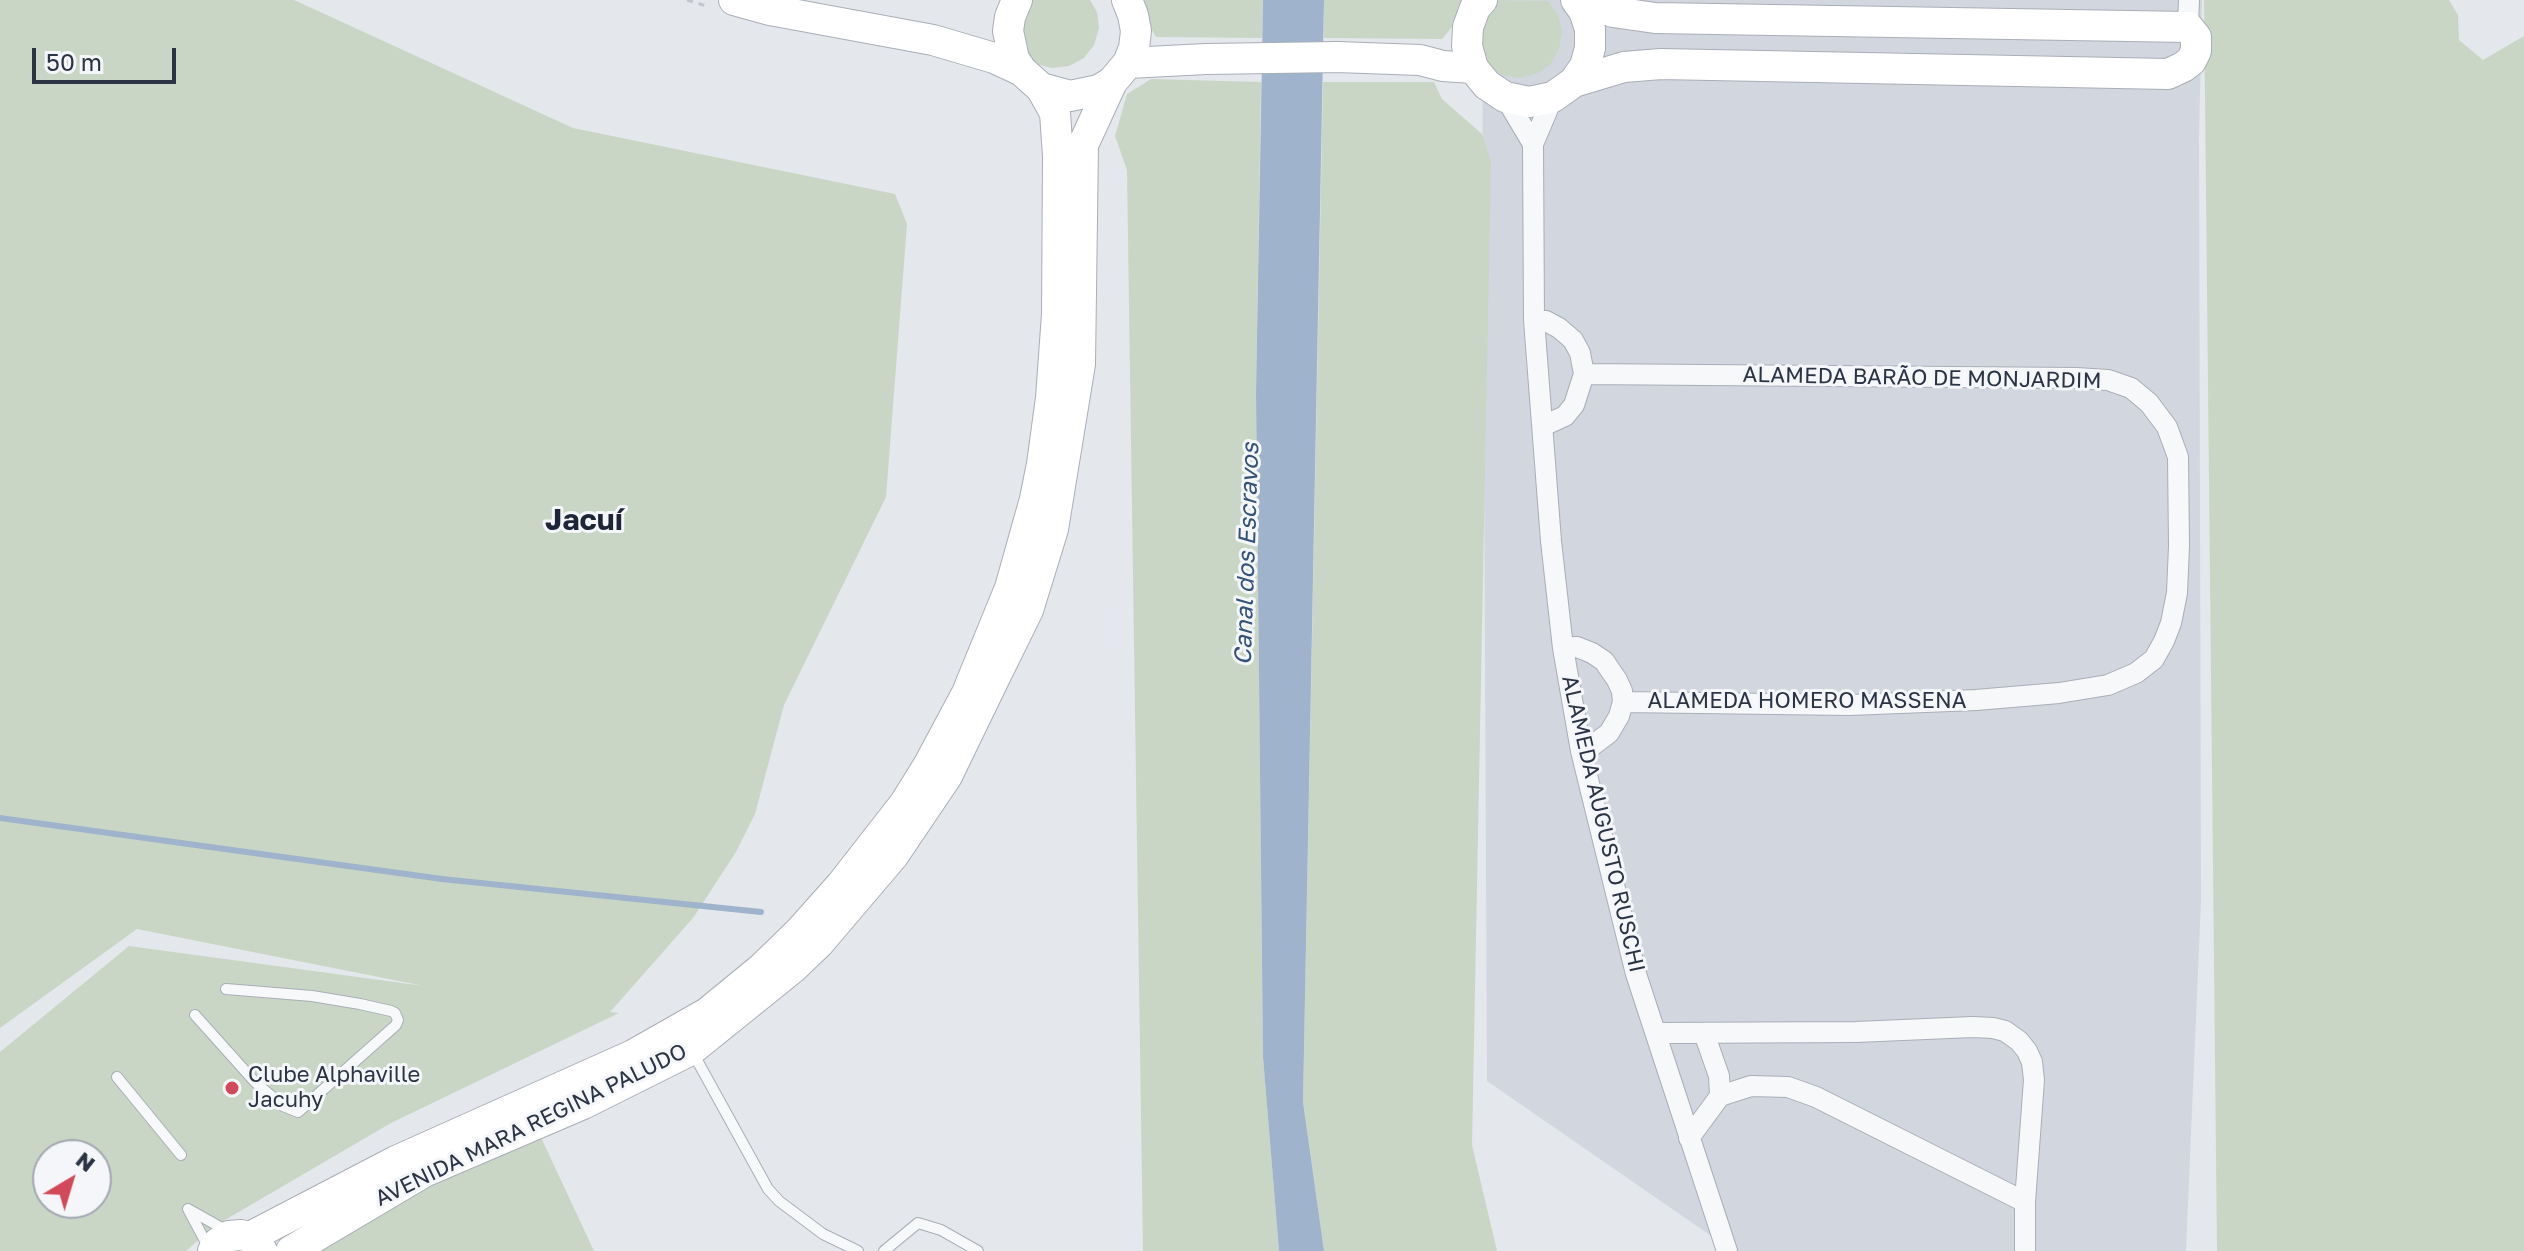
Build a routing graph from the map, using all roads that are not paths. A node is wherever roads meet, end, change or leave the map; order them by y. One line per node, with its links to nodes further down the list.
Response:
1 (1017, 0): 11 (street, AVENIDA MARA REGINA PALUDO)
2 (1482, 0): 8 (street)
3 (1576, 0): 12 (street)
4 (1583, 0): 7 (street)
5 (724, 4): 11 (street)
6 (1130, 7): 9 (street); 10 (street, AVENIDA MARA REGINA PALUDO)
7 (2188, 14): 12 (street)
8 (1470, 57): 9 (street); 13 (street)
9 (1206, 59): 10 (street)
10 (1120, 72): 11 (street); 26 (street, AVENIDA MARA REGINA PALUDO)
11 (1032, 80): 32 (street, AVENIDA MARA REGINA PALUDO)
12 (1564, 90): 13 (street); 14 (street, ALAMEDA AUGUSTO RUSCHI)
13 (1505, 97): 14 (street)
14 (1533, 144): 15 (street, ALAMEDA AUGUSTO RUSCHI)
15 (1534, 320): 16 (street); 17 (street, ALAMEDA AUGUSTO RUSCHI)
16 (1584, 374): 17 (street); 18 (street, ALAMEDA BARÃO DE MONJARDIM)
17 (1543, 426): 19 (street, ALAMEDA AUGUSTO RUSCHI)
18 (2164, 641): 20 (street, ALAMEDA HOMERO MASSENA)
19 (1563, 648): 20 (street, ALAMEDA HOMERO MASSENA); 21 (street, ALAMEDA AUGUSTO RUSCHI)
20 (1623, 702): 21 (street, ALAMEDA HOMERO MASSENA)
21 (1581, 751): 24 (street, ALAMEDA AUGUSTO RUSCHI)
22 (226, 989): 23 (lane)
23 (195, 1015)
24 (1656, 1033): 25 (street); 29 (street, ALAMEDA AUGUSTO RUSCHI)
25 (1704, 1033): 28 (street); 31 (street)
26 (691, 1050): 33 (street, AVENIDA MARA REGINA PALUDO); 34 (lane)
27 (117, 1077): 30 (lane)
28 (1720, 1096): 29 (street); 31 (street)
29 (1689, 1138): 37 (street, ALAMEDA AUGUSTO RUSCHI)
30 (181, 1155)
31 (2025, 1202): 38 (street)
32 (234, 1245)
33 (291, 1251)
34 (858, 1251)
35 (884, 1251): 36 (lane)
36 (978, 1251)
37 (1727, 1251)
38 (2025, 1251)

